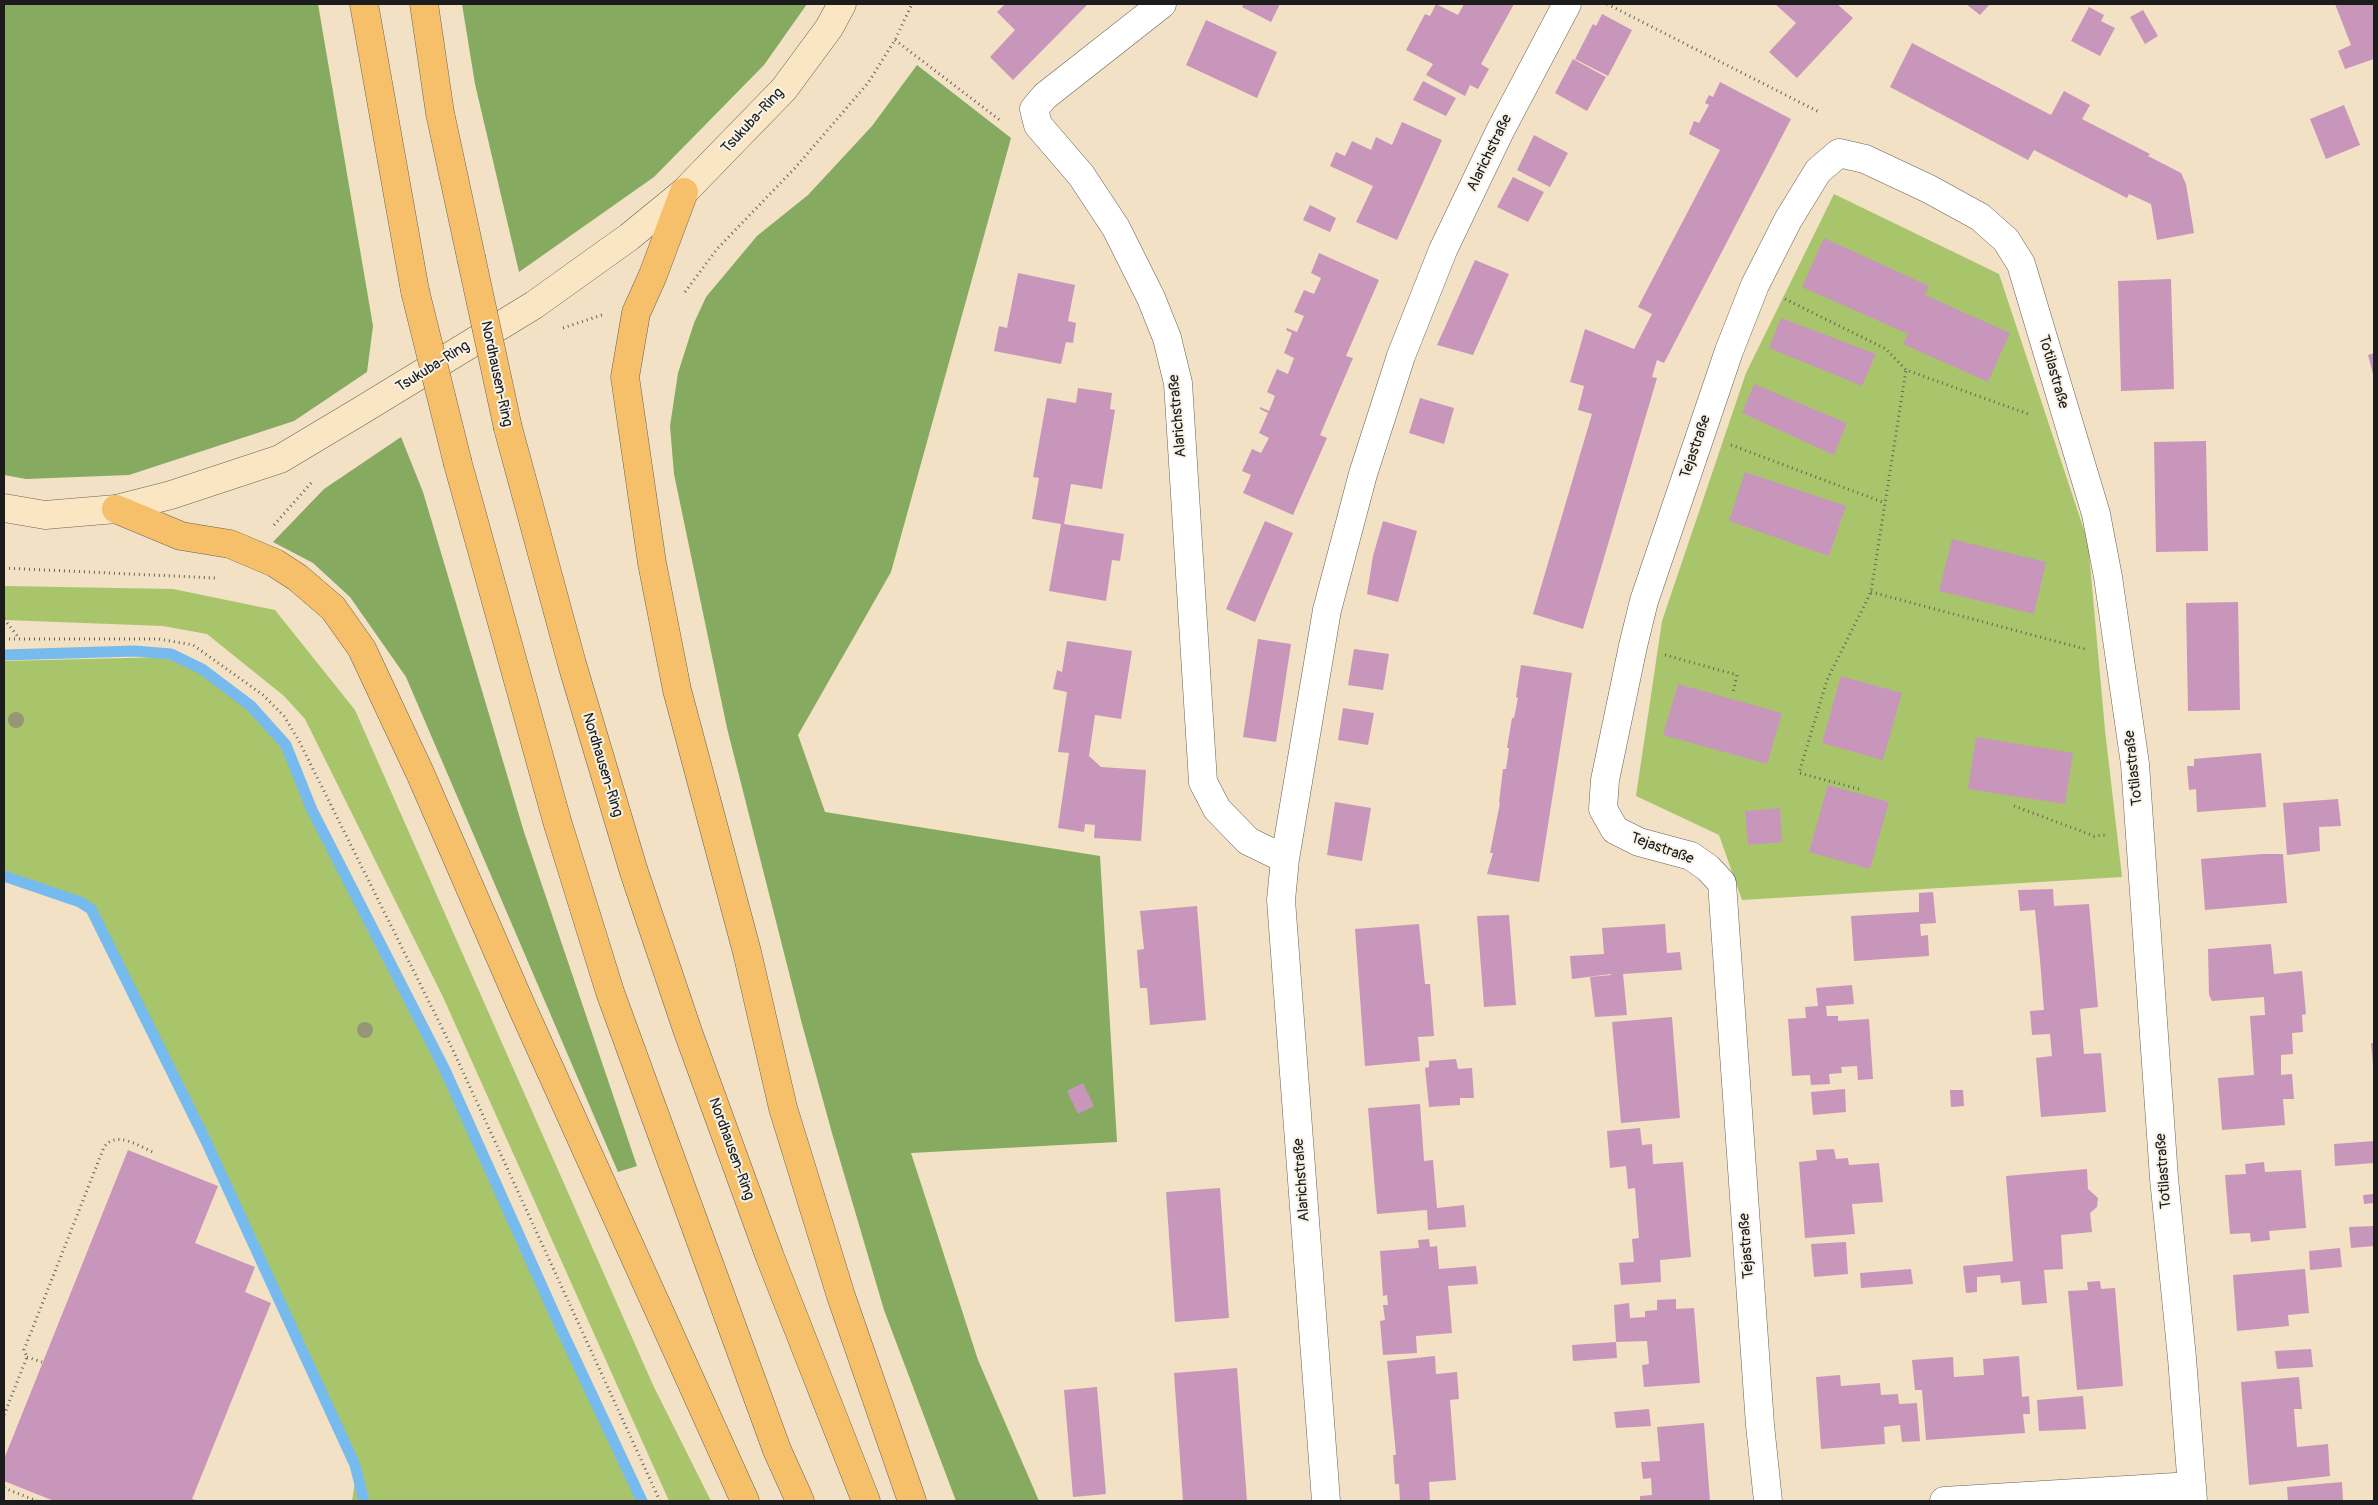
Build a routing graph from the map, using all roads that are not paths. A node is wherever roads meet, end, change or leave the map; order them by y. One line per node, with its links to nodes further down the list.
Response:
1 (364, 4): 13 (highway, bridge)
2 (424, 4): 14 (highway, Nordhausen-Ring, bridge)
3 (842, 4): 7 (main road, Tsukuba-Ring)
4 (1162, 4): 10 (street, Alarichstraße)
5 (1567, 4): 10 (street, Alarichstraße)
6 (1839, 153): 11 (street, Totilastraße); 17 (street, Tejastraße)
7 (684, 192): 9 (main road, Tsukuba-Ring); 15 (highway)
8 (4, 508): 9 (main road, Tsukuba-Ring)
9 (116, 509): 12 (highway)
10 (1285, 859): 16 (street, Alarichstraße)
11 (2192, 1494): 18 (street)
12 (745, 1501)
13 (800, 1501)
14 (866, 1501)
15 (912, 1501)
16 (1326, 1501)
17 (1768, 1501)
18 (1944, 1501)

